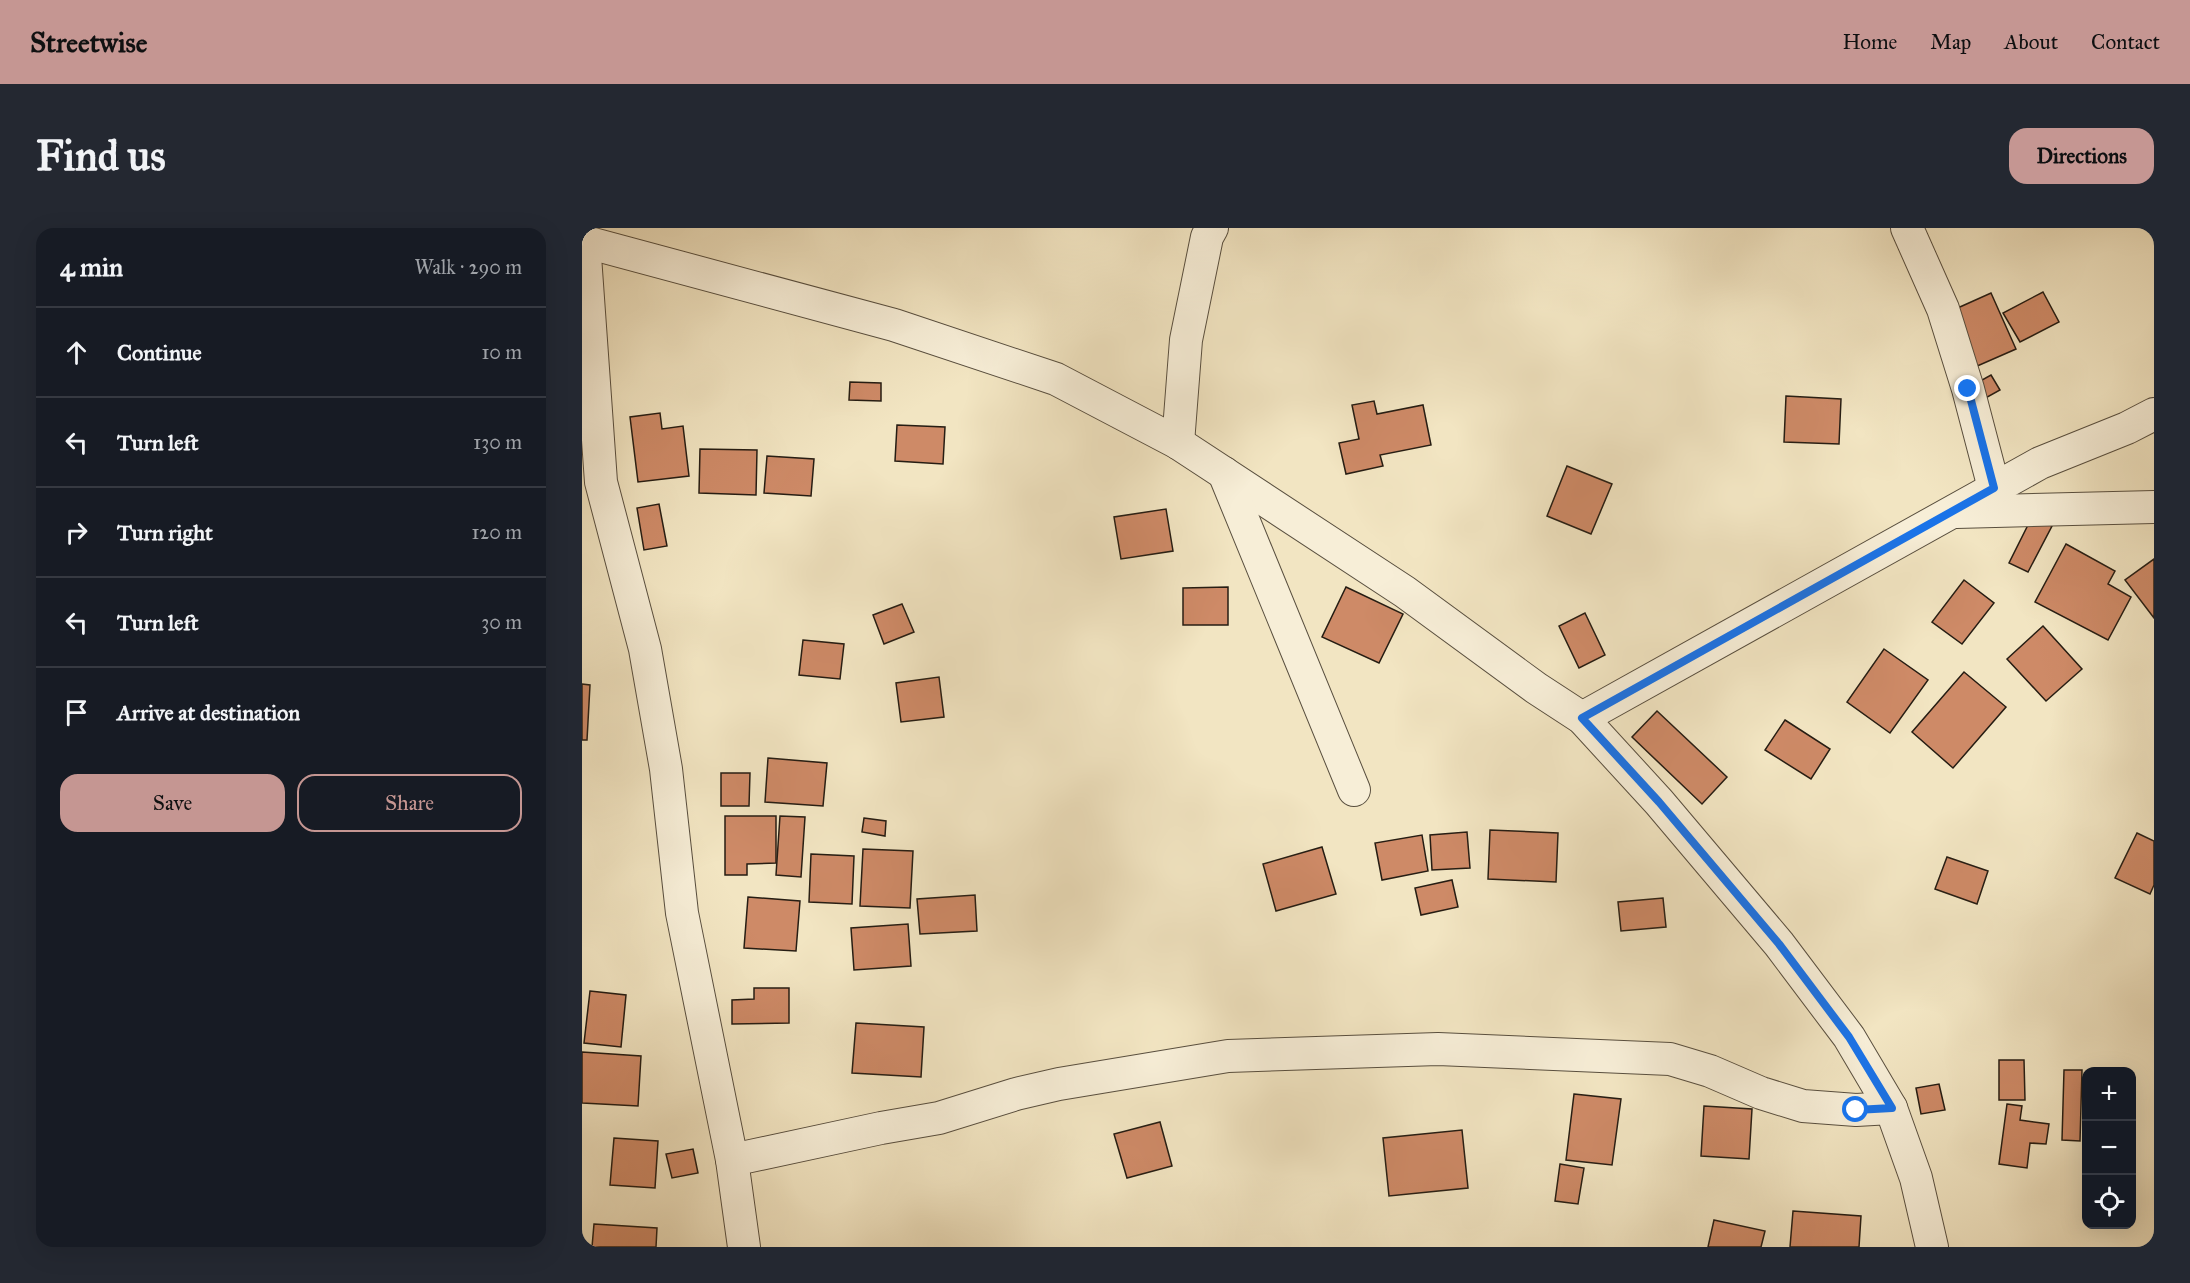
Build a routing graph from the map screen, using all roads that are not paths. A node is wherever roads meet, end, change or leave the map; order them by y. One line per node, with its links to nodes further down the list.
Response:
1 (1212, 228): 5 (street)
2 (1907, 228): 7 (street)
3 (583, 242): 5 (street); 13 (street)
4 (2154, 414): 7 (street)
5 (1178, 443): 6 (street)
6 (1224, 473): 10 (street); 11 (street)
7 (1994, 488): 9 (street)
8 (2154, 507): 9 (street)
9 (1950, 512): 10 (street)
10 (1582, 718): 12 (street)
11 (1354, 790)
12 (1892, 1108): 13 (street); 15 (street)
13 (732, 1160): 14 (street)
14 (744, 1247)
15 (1932, 1247)

